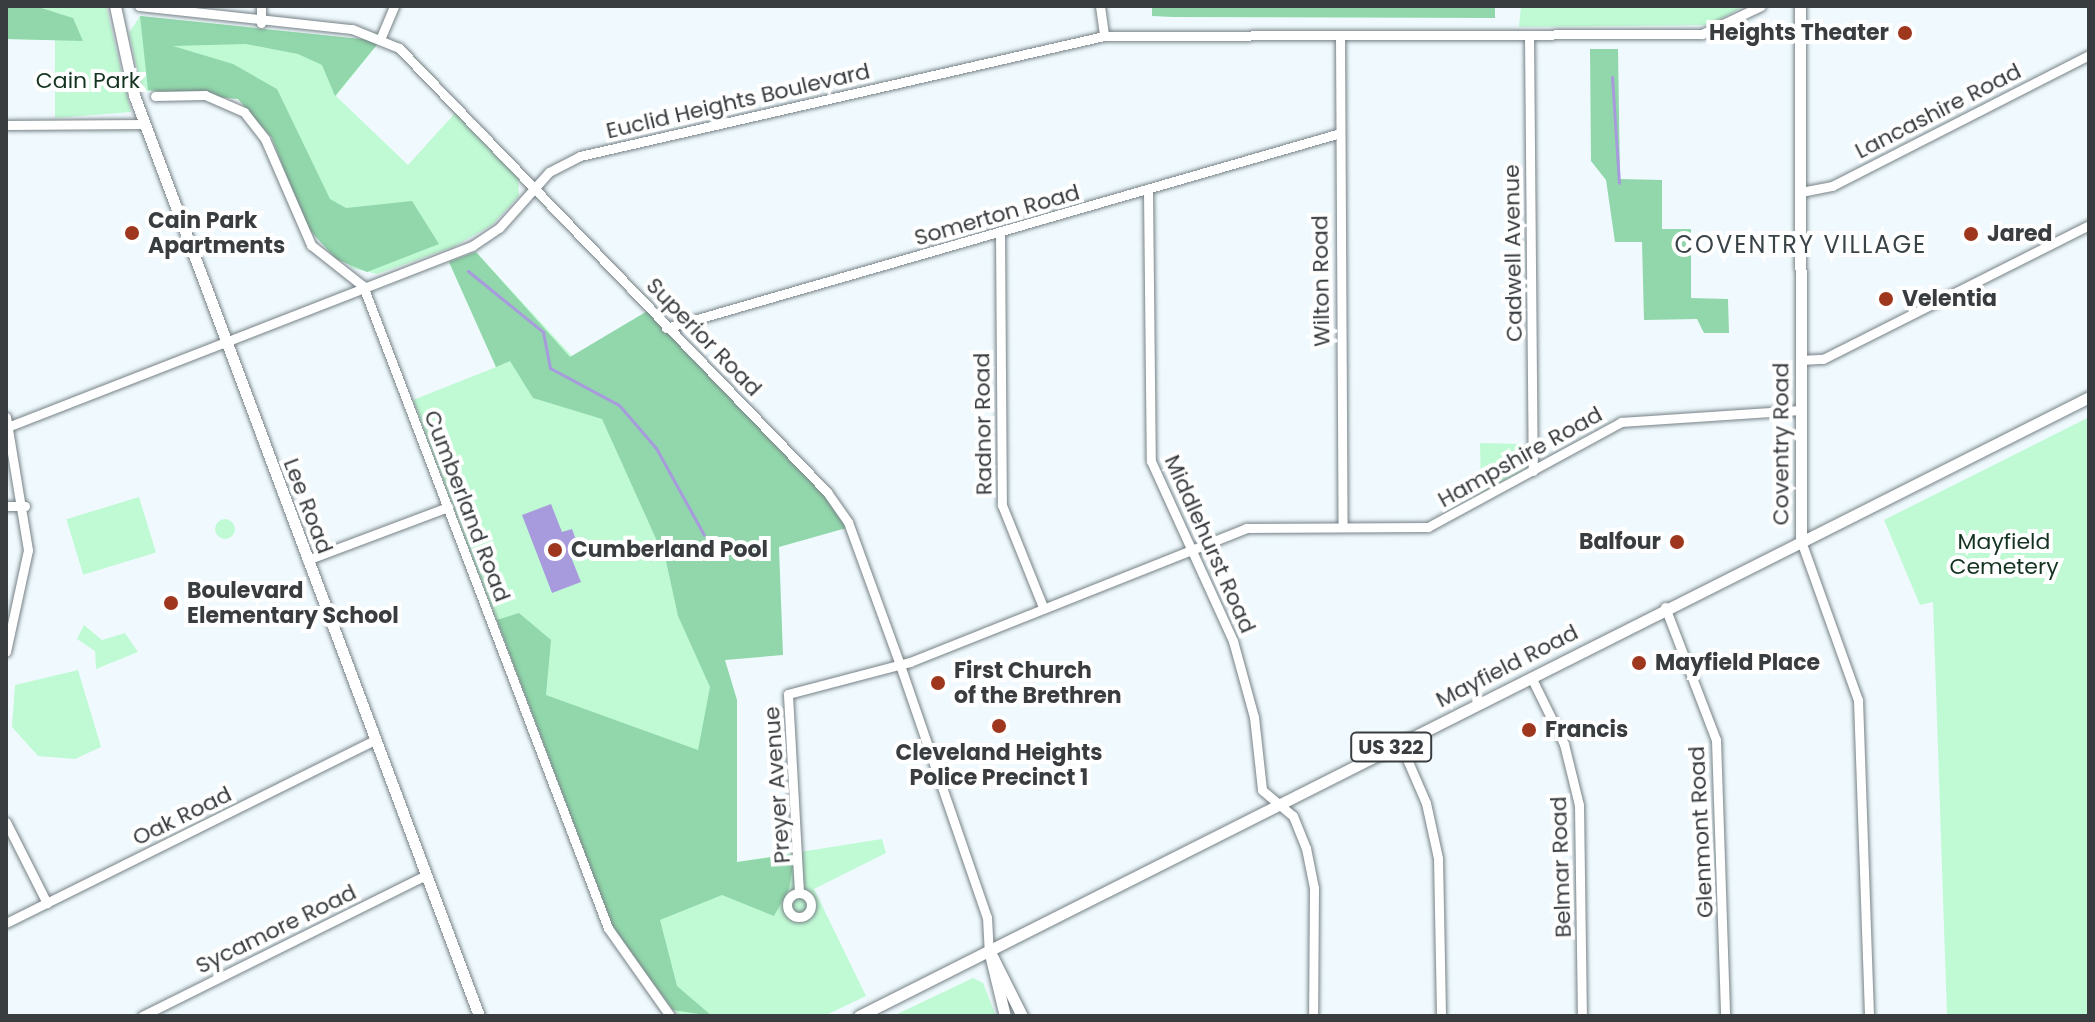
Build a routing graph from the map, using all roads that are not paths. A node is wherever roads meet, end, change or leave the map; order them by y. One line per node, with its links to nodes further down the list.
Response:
1 (115, 6): 17 (main road, Lee Road)
2 (139, 6): 10 (street)
3 (261, 6): 10 (street)
4 (388, 6): 9 (street)
5 (394, 6): 9 (street)
6 (1100, 6): 13 (street)
7 (1761, 6): 12 (street, Euclid Heights Boulevard)
8 (1800, 6): 22 (main road, Coventry Road)
9 (387, 17): 14 (street)
10 (261, 23): 14 (street)
11 (1340, 35): 12 (street, Euclid Heights Boulevard); 13 (street, Euclid Heights Boulevard); 19 (street, Wilton Road)
12 (1529, 35): 32 (street, Cadwell Avenue)
13 (1104, 36): 20 (street, Euclid Heights Boulevard)
14 (381, 37): 20 (street, Superior Road)
15 (2089, 55): 22 (street, Lancashire Road)
16 (155, 96): 25 (street)
17 (145, 124): 18 (street); 27 (main road, Lee Road)
18 (6, 125)
19 (1337, 134): 21 (street, Somerton Road); 36 (street, Wilton Road)
20 (534, 187): 25 (street, Euclid Heights Boulevard); 26 (street, Superior Road)
21 (1148, 191): 24 (street, Somerton Road); 38 (street, Middlehurst Road)
22 (1801, 192): 28 (main road, Coventry Road)
23 (2089, 225): 28 (street)
24 (1000, 232): 26 (street, Somerton Road); 40 (street, Radnor Road)
25 (363, 286): 27 (street, Euclid Heights Boulevard); 35 (street, Cumberland Road)
26 (666, 328): 43 (street, Superior Road)
27 (225, 343): 31 (street, Euclid Heights Boulevard); 39 (main road, Lee Road)
28 (1801, 360): 30 (main road, Coventry Road)
29 (2089, 397): 37 (main road, Mayfield Road / US 322)
30 (1800, 410): 32 (street, Hampshire Road); 37 (main road, Coventry Road)
31 (8, 422): 34 (street, Euclid Heights Boulevard)
32 (1533, 471): 36 (street, Hampshire Road)
33 (6, 506): 34 (street)
34 (25, 506): 42 (street, Euclid Heights Boulevard)
35 (448, 507): 39 (street); 56 (street, Cumberland Road)
36 (1343, 527): 38 (street, Hampshire Road)
37 (1801, 541): 41 (main road, Mayfield Road / US 322); 64 (street, Coventry Road)
38 (1191, 549): 40 (street, Hampshire Road); 47 (street, Middlehurst Road)
39 (307, 560): 45 (main road, Lee Road)
40 (1043, 607): 43 (street, Hampshire Road)
41 (1665, 607): 44 (main road, Mayfield Road / US 322); 63 (street, Glenmont Road)
42 (6, 652)
43 (900, 665): 50 (street, Preyer Avenue); 53 (street, Superior Road)
44 (1531, 677): 46 (main road, Mayfield Road / US 322); 62 (street, Belmar Road)
45 (374, 740): 49 (main road, Lee Road); 51 (street, Oak Road)
46 (1400, 743): 47 (main road, Mayfield Road / US 322); 61 (street)
47 (1281, 802): 53 (main road, Mayfield Road / US 322); 60 (street, Middlehurst Road)
48 (6, 822): 51 (street)
49 (426, 875): 54 (main road, Lee Road); 55 (street, Sycamore Road)
50 (799, 892)
51 (47, 903): 52 (street, Oak Road)
52 (6, 923)
53 (989, 950): 57 (main road, Mayfield Road / US 322); 58 (main road, Superior Road); 59 (main road, Superior Road)
54 (475, 1015)
55 (142, 1016)
56 (670, 1016)
57 (859, 1016)
58 (1005, 1016)
59 (1022, 1016)
60 (1313, 1016)
61 (1441, 1016)
62 (1582, 1016)
63 (1725, 1016)
64 (1869, 1016)

